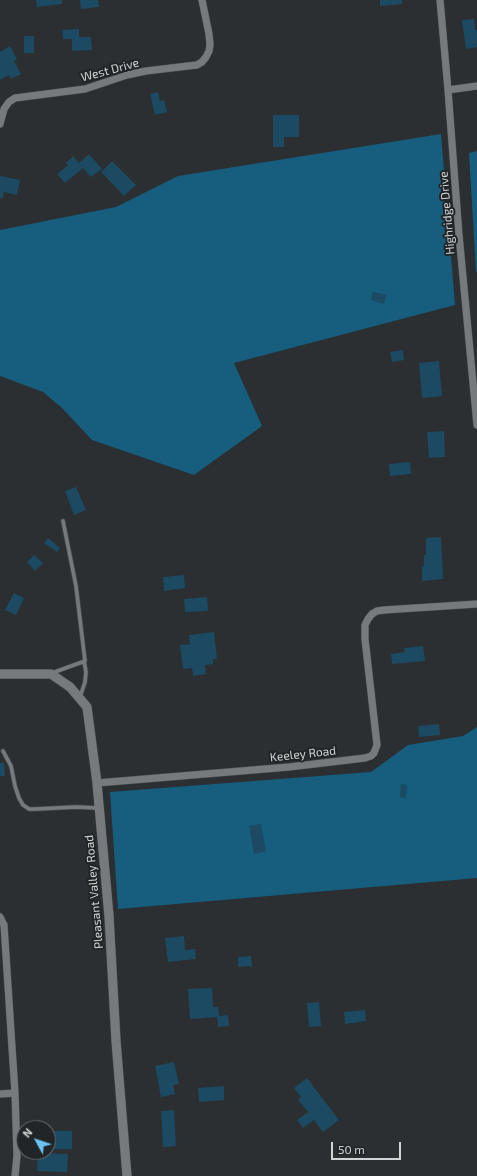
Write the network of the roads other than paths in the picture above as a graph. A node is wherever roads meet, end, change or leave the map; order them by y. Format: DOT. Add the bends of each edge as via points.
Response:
graph roads {
  1 [pos="202,0"];
  2 [pos="440,0"];
  3 [pos="477,86"];
  4 [pos="448,90"];
  5 [pos="0,124"];
  6 [pos="476,390"];
  7 [pos="477,425"];
  8 [pos="63,522"];
  9 [pos="477,604"];
  10 [pos="84,662"];
  11 [pos="0,674"];
  12 [pos="51,674"];
  13 [pos="80,699"];
  14 [pos="3,751"];
  15 [pos="97,783"];
  16 [pos="99,808"];
  17 [pos="0,917"];
  18 [pos="15,1093"];
  19 [pos="0,1094"];
  20 [pos="15,1176"];
  21 [pos="127,1176"];
  1 -- 5 [label="street, West Drive" via="210,45 202,62 197,65 127,75 85,89 15,98 4,109"];
  2 -- 4 [label="street, Highridge Drive"];
  3 -- 4 [label="street"];
  4 -- 6 [label="street, Highridge Drive" via="459,235"];
  6 -- 7 [label="street, Highridge Drive"];
  8 -- 10 [label="lane" via="76,586"];
  9 -- 15 [label="street, Keeley Road" via="384,610 377,611 368,619 365,625 365,639 377,745 371,756 289,767"];
  10 -- 12 [label="lane"];
  10 -- 13 [label="lane" via="85,682"];
  11 -- 12 [label="street"];
  12 -- 13 [label="street, Pleasant Valley Road" via="70,687"];
  13 -- 15 [label="street, Pleasant Valley Road" via="87,707"];
  14 -- 16 [label="lane" via="11,766 19,798 29,809"];
  15 -- 16 [label="street, Pleasant Valley Road"];
  16 -- 21 [label="street, Pleasant Valley Road"];
  17 -- 18 [label="street" via="4,925"];
  18 -- 19 [label="street"];
  18 -- 20 [label="street"];
}
